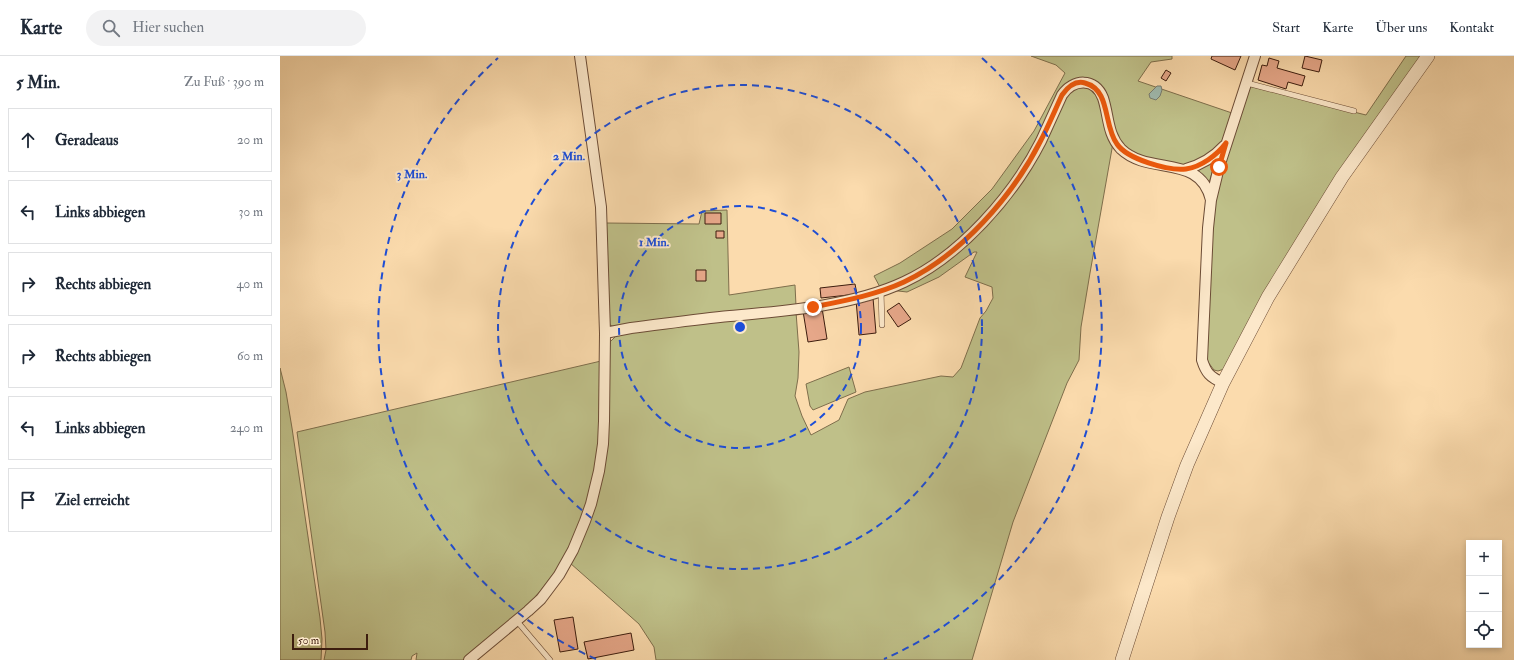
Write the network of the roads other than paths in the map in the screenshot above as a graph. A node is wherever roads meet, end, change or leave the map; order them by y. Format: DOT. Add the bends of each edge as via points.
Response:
graph roads {
  1 [pos="580,56"];
  2 [pos="1255,56"];
  3 [pos="1428,56"];
  4 [pos="1246,85"];
  5 [pos="1354,111"];
  6 [pos="1226,143"];
  7 [pos="1186,169"];
  8 [pos="1211,200"];
  9 [pos="881,291"];
  10 [pos="882,325"];
  11 [pos="606,333"];
  12 [pos="1223,383"];
  13 [pos="516,620"];
  14 [pos="469,660"];
  15 [pos="550,660"];
  16 [pos="1122,660"];
  1 -- 11 [label="street" via="601,207"];
  2 -- 4 [label="street"];
  3 -- 12 [label="street" via="1321,209 1268,297"];
  4 -- 5 [label="lane"];
  4 -- 6 [label="street"];
  6 -- 7 [label="street" via="1212,157"];
  6 -- 8 [label="street"];
  7 -- 8 [label="street" via="1201,180"];
  7 -- 9 [label="street" via="1141,160 1123,150 1116,144 1108,126 1100,93 1092,85 1077,82 1062,95 1028,163 989,215 948,255 930,268"];
  8 -- 12 [label="street" via="1202,360 1205,370"];
  9 -- 10 [label="lane"];
  9 -- 11 [label="street" via="813,307"];
  11 -- 13 [label="street" via="603,444 591,504 578,539 559,575 541,599"];
  12 -- 16 [label="street" via="1187,465 1168,517"];
  13 -- 14 [label="street"];
  13 -- 15 [label="lane"];
}
